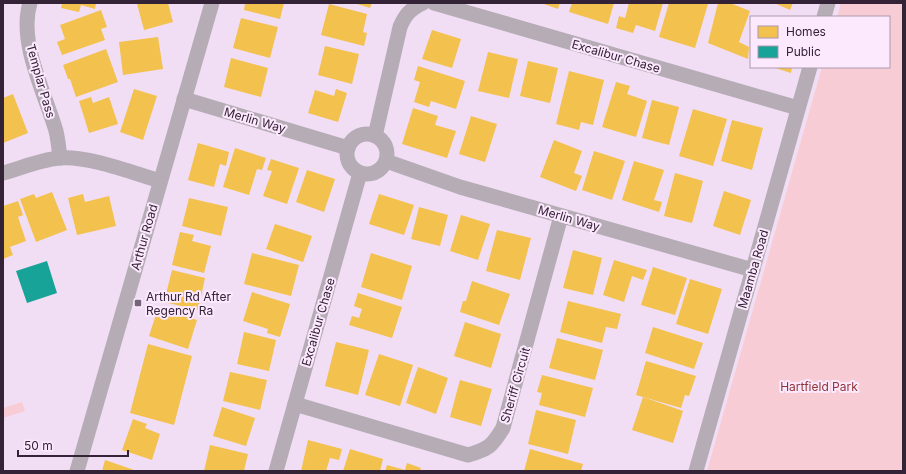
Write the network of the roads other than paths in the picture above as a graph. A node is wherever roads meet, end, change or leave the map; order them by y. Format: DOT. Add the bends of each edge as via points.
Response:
graph roads {
  1 [pos="30,3"];
  2 [pos="212,3"];
  3 [pos="423,3"];
  4 [pos="434,3"];
  5 [pos="828,3"];
  6 [pos="824,16"];
  7 [pos="810,68"];
  8 [pos="184,99"];
  9 [pos="798,108"];
  10 [pos="375,136"];
  11 [pos="348,148"];
  12 [pos="60,158"];
  13 [pos="386,161"];
  14 [pos="360,173"];
  15 [pos="3,174"];
  16 [pos="160,181"];
  17 [pos="561,216"];
  18 [pos="753,270"];
  19 [pos="295,404"];
  20 [pos="78,471"];
  21 [pos="276,471"];
  22 [pos="696,471"];
  1 -- 12 [label="street, Templar Pass" via="30,52 56,132"];
  2 -- 8 [label="street, Arthur Road"];
  3 -- 10 [label="street" via="414,7 405,16 400,27"];
  4 -- 9 [label="street, Excalibur Chase"];
  5 -- 6 [label="street"];
  7 -- 9 [label="street, Maamba Road"];
  8 -- 11 [label="street, Merlin Way"];
  8 -- 16 [label="street, Arthur Road"];
  9 -- 18 [label="street, Maamba Road"];
  10 -- 11 [label="street" via="359,136"];
  10 -- 13 [label="street" via="385,146"];
  11 -- 14 [label="street" via="349,163"];
  12 -- 15 [label="street"];
  12 -- 16 [label="street" via="90,160"];
  13 -- 14 [label="street" via="382,168 375,172"];
  13 -- 17 [label="street, Merlin Way" via="460,187"];
  14 -- 19 [label="street, Excalibur Chase"];
  16 -- 20 [label="street, Arthur Road"];
  17 -- 18 [label="street, Merlin Way"];
  17 -- 19 [label="street, Sheriff Circuit" via="503,428 491,446 468,455"];
  18 -- 22 [label="street, Maamba Road"];
  19 -- 21 [label="street, Excalibur Chase"];
}
